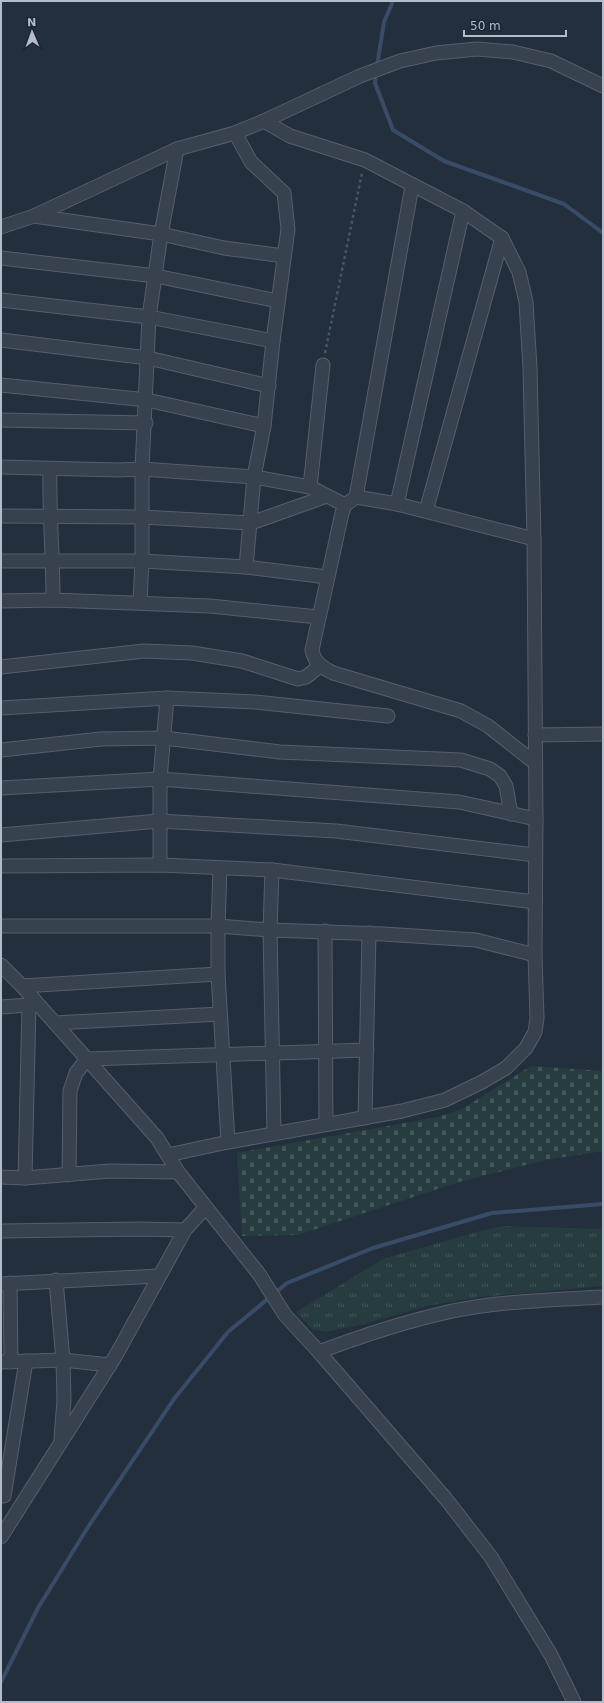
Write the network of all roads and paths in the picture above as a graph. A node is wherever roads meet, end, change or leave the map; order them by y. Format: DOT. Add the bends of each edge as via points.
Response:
graph roads {
  1 [pos="602,82"];
  2 [pos="264,121"];
  3 [pos="235,133"];
  4 [pos="177,149"];
  5 [pos="365,160"];
  6 [pos="412,186"];
  7 [pos="463,211"];
  8 [pos="34,216"];
  9 [pos="1,227"];
  10 [pos="161,234"];
  11 [pos="502,238"];
  12 [pos="284,256"];
  13 [pos="1,258"];
  14 [pos="156,276"];
  15 [pos="1,300"];
  16 [pos="278,301"];
  17 [pos="149,317"];
  18 [pos="1,340"];
  19 [pos="273,341"];
  20 [pos="148,358"];
  21 [pos="323,365"];
  22 [pos="1,385"];
  23 [pos="269,386"];
  24 [pos="146,400"];
  25 [pos="1,420"];
  26 [pos="146,423"];
  27 [pos="264,426"];
  28 [pos="1,467"];
  29 [pos="50,468"];
  30 [pos="142,469"];
  31 [pos="254,477"];
  32 [pos="310,487"];
  33 [pos="328,496"];
  34 [pos="356,497"];
  35 [pos="397,504"];
  36 [pos="345,505"];
  37 [pos="426,511"];
  38 [pos="1,516"];
  39 [pos="49,517"];
  40 [pos="142,517"];
  41 [pos="251,523"];
  42 [pos="534,539"];
  43 [pos="1,561"];
  44 [pos="53,561"];
  45 [pos="142,561"];
  46 [pos="246,567"];
  47 [pos="327,577"];
  48 [pos="1,600"];
  49 [pos="53,600"];
  50 [pos="140,602"];
  51 [pos="318,617"];
  52 [pos="320,666"];
  53 [pos="1,667"];
  54 [pos="167,698"];
  55 [pos="1,708"];
  56 [pos="388,716"];
  57 [pos="603,734"];
  58 [pos="535,735"];
  59 [pos="164,738"];
  60 [pos="1,750"];
  61 [pos="535,763"];
  62 [pos="160,779"];
  63 [pos="1,788"];
  64 [pos="511,814"];
  65 [pos="536,819"];
  66 [pos="159,821"];
  67 [pos="1,835"];
  68 [pos="535,855"];
  69 [pos="160,865"];
  70 [pos="1,866"];
  71 [pos="220,868"];
  72 [pos="272,870"];
  73 [pos="535,902"];
  74 [pos="1,926"];
  75 [pos="218,926"];
  76 [pos="270,930"];
  77 [pos="325,931"];
  78 [pos="369,933"];
  79 [pos="535,955"];
  80 [pos="1,965"];
  81 [pos="218,974"];
  82 [pos="22,986"];
  83 [pos="31,1001"];
  84 [pos="1,1007"];
  85 [pos="220,1014"];
  86 [pos="55,1022"];
  87 [pos="367,1050"];
  88 [pos="325,1052"];
  89 [pos="273,1053"];
  90 [pos="223,1055"];
  91 [pos="87,1059"];
  92 [pos="365,1118"];
  93 [pos="326,1124"];
  94 [pos="274,1133"];
  95 [pos="228,1142"];
  96 [pos="168,1155"];
  97 [pos="178,1172"];
  98 [pos="69,1175"];
  99 [pos="1,1177"];
  100 [pos="25,1178"];
  101 [pos="205,1208"];
  102 [pos="184,1230"];
  103 [pos="1,1231"];
  104 [pos="158,1276"];
  105 [pos="56,1280"];
  106 [pos="5,1284"];
  107 [pos="603,1296"];
  108 [pos="319,1352"];
  109 [pos="63,1360"];
  110 [pos="6,1362"];
  111 [pos="26,1362"];
  112 [pos="110,1365"];
  113 [pos="61,1440"];
  114 [pos="2,1496"];
  115 [pos="24,1501"];
  116 [pos="1,1537"];
  117 [pos="574,1702"];
  1 -- 2 [label="street" via="551,62 514,52 477,49 436,53 400,61 360,76"];
  2 -- 3 [label="street"];
  2 -- 5 [label="street" via="290,136"];
  3 -- 4 [label="street"];
  3 -- 12 [label="street" via="251,162 284,193 288,229"];
  4 -- 8 [label="street"];
  4 -- 10 [label="street"];
  5 -- 6 [label="street"];
  5 -- 21 [label="path"];
  6 -- 7 [label="street"];
  6 -- 34 [label="street"];
  7 -- 11 [label="street"];
  7 -- 35 [label="street"];
  8 -- 9 [label="street"];
  8 -- 10 [label="street"];
  10 -- 12 [label="street" via="224,248"];
  10 -- 14 [label="street"];
  11 -- 37 [label="street"];
  11 -- 42 [label="street" via="520,272 526,302"];
  12 -- 16 [label="street"];
  13 -- 14 [label="street"];
  14 -- 16 [label="street"];
  14 -- 17 [label="street"];
  15 -- 17 [label="street"];
  16 -- 19 [label="street"];
  17 -- 19 [label="street"];
  17 -- 20 [label="street"];
  18 -- 20 [label="street"];
  19 -- 23 [label="street"];
  20 -- 23 [label="street"];
  20 -- 24 [label="street"];
  21 -- 32 [label="street"];
  22 -- 24 [label="street"];
  23 -- 27 [label="street"];
  24 -- 26 [label="street"];
  24 -- 27 [label="street"];
  25 -- 26 [label="street"];
  26 -- 30 [label="street"];
  27 -- 31 [label="street"];
  28 -- 29 [label="street"];
  29 -- 30 [label="street"];
  29 -- 39 [label="street"];
  30 -- 31 [label="street"];
  30 -- 40 [label="street"];
  31 -- 32 [label="street"];
  31 -- 41 [label="street"];
  32 -- 33 [label="street"];
  33 -- 36 [label="street"];
  33 -- 41 [label="street"];
  34 -- 35 [label="street"];
  34 -- 36 [label="street"];
  35 -- 37 [label="street"];
  36 -- 47 [label="street"];
  37 -- 42 [label="street"];
  38 -- 39 [label="street"];
  39 -- 40 [label="street"];
  39 -- 44 [label="street"];
  40 -- 41 [label="street"];
  40 -- 45 [label="street"];
  41 -- 46 [label="street"];
  42 -- 58 [label="street"];
  43 -- 44 [label="street"];
  44 -- 45 [label="street"];
  44 -- 49 [label="street"];
  45 -- 46 [label="street"];
  45 -- 50 [label="street"];
  46 -- 47 [label="street"];
  47 -- 51 [label="street"];
  48 -- 49 [label="street"];
  49 -- 50 [label="street"];
  50 -- 51 [label="street"];
  51 -- 52 [label="street" via="312,650 314,659"];
  52 -- 53 [label="street" via="306,677 298,679 242,661 192,652 144,652"];
  52 -- 61 [label="street" via="334,673 461,711 488,726"];
  54 -- 55 [label="street"];
  54 -- 56 [label="street" via="255,702"];
  54 -- 59 [label="street"];
  57 -- 58 [label="street"];
  58 -- 61 [label="street"];
  59 -- 60 [label="street" via="101,739"];
  59 -- 62 [label="street"];
  59 -- 64 [label="street" via="280,752 461,760 490,769 500,776 506,786"];
  61 -- 65 [label="street"];
  62 -- 63 [label="street"];
  62 -- 64 [label="street" via="459,802"];
  62 -- 66 [label="street"];
  64 -- 65 [label="street"];
  65 -- 68 [label="street"];
  66 -- 67 [label="street"];
  66 -- 68 [label="street" via="336,830"];
  66 -- 69 [label="street"];
  68 -- 73 [label="street"];
  69 -- 70 [label="street"];
  69 -- 71 [label="street"];
  71 -- 72 [label="street"];
  71 -- 75 [label="street"];
  72 -- 73 [label="street"];
  72 -- 76 [label="street"];
  73 -- 79 [label="street"];
  74 -- 75 [label="street"];
  75 -- 76 [label="street"];
  75 -- 81 [label="street"];
  76 -- 77 [label="street"];
  76 -- 89 [label="street"];
  77 -- 78 [label="street"];
  77 -- 88 [label="street"];
  78 -- 79 [label="street" via="476,940"];
  78 -- 87 [label="street"];
  79 -- 92 [label="street" via="535,1032 526,1048 506,1068 446,1100"];
  80 -- 82 [label="street"];
  81 -- 82 [label="street"];
  81 -- 85 [label="street"];
  82 -- 83 [label="street"];
  83 -- 84 [label="street"];
  83 -- 86 [label="street"];
  83 -- 100 [label="street"];
  85 -- 86 [label="street"];
  85 -- 90 [label="street"];
  86 -- 91 [label="street"];
  87 -- 88 [label="street"];
  87 -- 92 [label="street"];
  88 -- 89 [label="street"];
  88 -- 93 [label="street"];
  89 -- 90 [label="street"];
  89 -- 94 [label="street"];
  90 -- 91 [label="street"];
  90 -- 95 [label="street"];
  91 -- 96 [label="street" via="157,1138"];
  91 -- 98 [label="street" via="76,1072 70,1091"];
  92 -- 93 [label="street"];
  93 -- 94 [label="street"];
  94 -- 95 [label="street"];
  95 -- 96 [label="street"];
  96 -- 97 [label="street"];
  97 -- 98 [label="street" via="110,1171"];
  97 -- 101 [label="street"];
  98 -- 100 [label="street"];
  99 -- 100 [label="street"];
  101 -- 102 [label="street"];
  101 -- 108 [label="street" via="259,1274 285,1316"];
  102 -- 103 [label="street"];
  102 -- 104 [label="street"];
  104 -- 105 [label="street"];
  104 -- 112 [label="street"];
  105 -- 106 [label="street"];
  105 -- 109 [label="street"];
  106 -- 110 [label="street"];
  107 -- 108 [label="street" via="514,1303 448,1312 372,1332"];
  108 -- 117 [label="street" via="446,1499 491,1557 551,1655"];
  109 -- 111 [label="street"];
  109 -- 112 [label="street"];
  109 -- 113 [label="street"];
  110 -- 111 [label="street"];
  111 -- 114 [label="street"];
  112 -- 113 [label="street"];
  113 -- 115 [label="street"];
  114 -- 115 [label="street"];
  115 -- 116 [label="street"];
}
